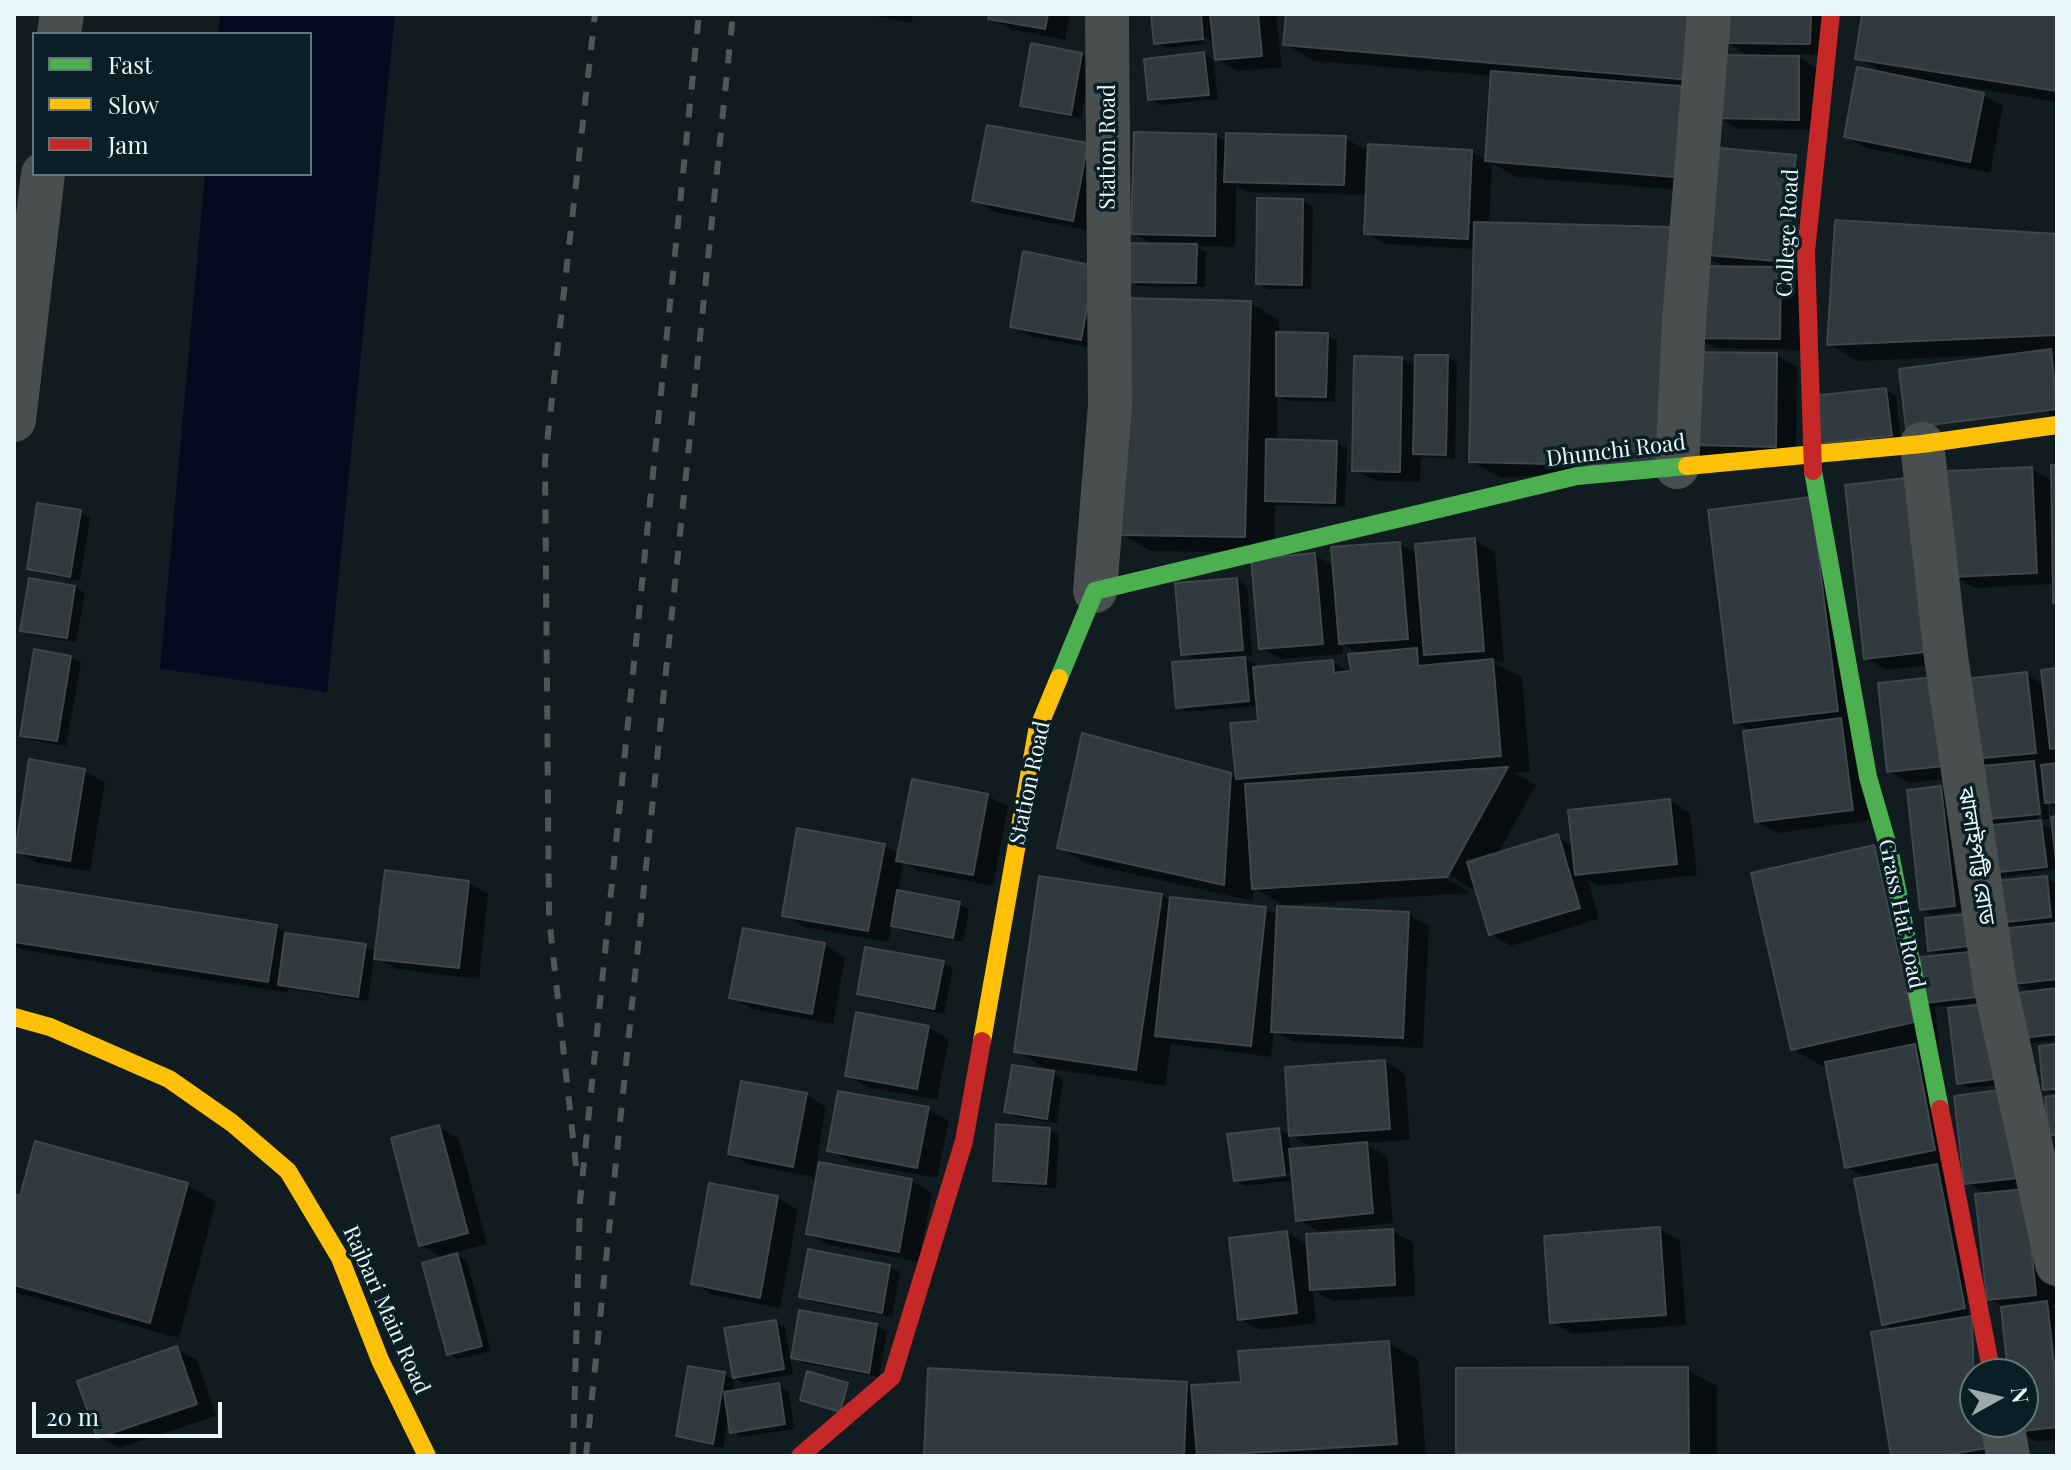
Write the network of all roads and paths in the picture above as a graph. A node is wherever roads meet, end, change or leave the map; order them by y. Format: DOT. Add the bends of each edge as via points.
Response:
graph roads {
  1 [pos="1107,14"];
  2 [pos="1709,14"];
  3 [pos="1831,14"];
  4 [pos="43,176"];
  5 [pos="14,420"];
  6 [pos="2057,425"];
  7 [pos="1922,444"];
  8 [pos="1810,455"];
  9 [pos="1677,467"];
  10 [pos="1095,591"];
  11 [pos="14,1017"];
  12 [pos="2057,1264"];
  13 [pos="1989,1358"];
  14 [pos="427,1456"];
  15 [pos="800,1456"];
  1 -- 10 [label="street, Station Road" via="1110,405"];
  2 -- 9 [label="street"];
  3 -- 8 [label="street, College Road" via="1806,251"];
  4 -- 5 [label="street"];
  6 -- 7 [label="street, Dhunchi Road"];
  7 -- 8 [label="street, Dhunchi Road"];
  7 -- 12 [label="street, ঝালাইপট্টি রোড" via="1946,657 1995,985"];
  8 -- 9 [label="street, Dhunchi Road"];
  8 -- 13 [label="street, Grass Hat Road" via="1868,777 1893,866"];
  9 -- 10 [label="street, Dhunchi Road" via="1577,476"];
  10 -- 15 [label="street, Station Road" via="1037,731 964,1141 892,1377"];
  11 -- 14 [label="street, Rajbari Main Road" via="50,1027 169,1079 288,1171 340,1258 380,1360"];
}
